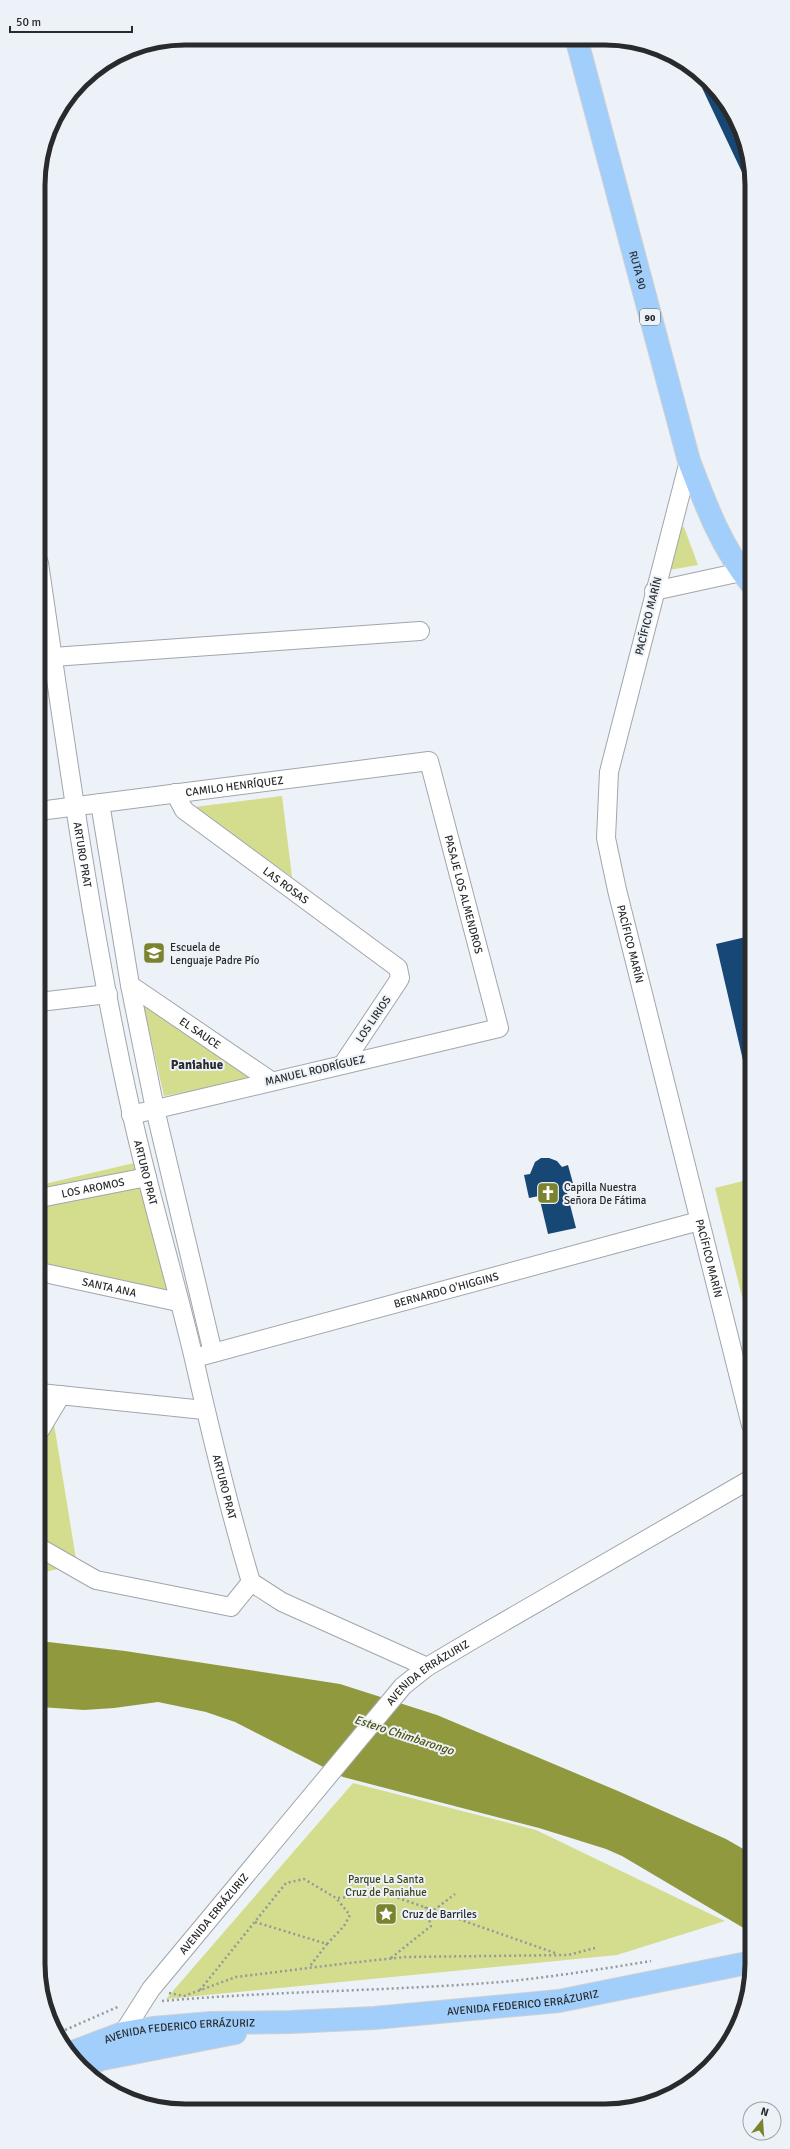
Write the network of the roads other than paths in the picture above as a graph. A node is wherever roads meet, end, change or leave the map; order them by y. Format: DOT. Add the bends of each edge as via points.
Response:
graph roads {
  1 [pos="578,45"];
  2 [pos="689,462"];
  3 [pos="745,577"];
  4 [pos="654,591"];
  5 [pos="45,616"];
  6 [pos="420,631"];
  7 [pos="53,656"];
  8 [pos="429,761"];
  9 [pos="175,793"];
  10 [pos="100,803"];
  11 [pos="75,806"];
  12 [pos="45,810"];
  13 [pos="400,973"];
  14 [pos="130,985"];
  15 [pos="108,994"];
  16 [pos="45,1001"];
  17 [pos="499,1028"];
  18 [pos="343,1064"];
  19 [pos="271,1081"];
  20 [pos="155,1109"];
  21 [pos="131,1115"];
  22 [pos="147,1177"];
  23 [pos="45,1197"];
  24 [pos="699,1221"];
  25 [pos="45,1273"];
  26 [pos="178,1302"];
  27 [pos="213,1353"];
  28 [pos="194,1358"];
  29 [pos="45,1393"];
  30 [pos="61,1395"];
  31 [pos="745,1401"];
  32 [pos="204,1410"];
  33 [pos="45,1422"];
  34 [pos="745,1482"];
  35 [pos="45,1551"];
  36 [pos="251,1582"];
  37 [pos="427,1667"];
  38 [pos="745,1964"];
  39 [pos="291,2022"];
  40 [pos="123,2033"];
  41 [pos="76,2051"];
  42 [pos="102,2059"];
  43 [pos="87,2064"];
  1 -- 2 [label="main road, RUTA 90 / 90"];
  2 -- 3 [label="main road, RUTA 90 / 90" via="711,519"];
  2 -- 4 [label="street, PACÍFICO MARÍN"];
  3 -- 4 [label="street"];
  4 -- 24 [label="street, PACÍFICO MARÍN" via="610,772 606,838"];
  5 -- 7 [label="street, ARTURO PRAT"];
  6 -- 7 [label="street"];
  7 -- 11 [label="street, ARTURO PRAT"];
  8 -- 9 [label="street, CAMILO HENRÍQUEZ"];
  8 -- 17 [label="street, PASAJE LOS ALMENDROS"];
  9 -- 10 [label="street, CAMILO HENRÍQUEZ"];
  9 -- 13 [label="street, LAS ROSAS" via="184,810 395,964"];
  10 -- 11 [label="street, CAMILO HENRÍQUEZ"];
  10 -- 14 [label="street"];
  11 -- 12 [label="street, CAMILO HENRÍQUEZ"];
  11 -- 15 [label="street, ARTURO PRAT"];
  13 -- 18 [label="street, LOS LIRIOS" via="397,983"];
  14 -- 19 [label="street, EL SAUCE"];
  14 -- 20 [label="street"];
  15 -- 16 [label="street"];
  15 -- 21 [label="street, ARTURO PRAT"];
  17 -- 18 [label="street, MANUEL RODRÍGUEZ"];
  18 -- 19 [label="street, MANUEL RODRÍGUEZ"];
  19 -- 20 [label="street, MANUEL RODRÍGUEZ"];
  20 -- 21 [label="street, MANUEL RODRÍGUEZ"];
  20 -- 27 [label="street"];
  21 -- 22 [label="street, ARTURO PRAT"];
  22 -- 23 [label="street, LOS AROMOS"];
  22 -- 26 [label="street, ARTURO PRAT"];
  24 -- 27 [label="street, BERNARDO O'HIGGINS"];
  24 -- 31 [label="street, PACÍFICO MARÍN"];
  25 -- 26 [label="street, SANTA ANA"];
  26 -- 28 [label="street, ARTURO PRAT"];
  27 -- 28 [label="street, BERNARDO O'HIGGINS"];
  28 -- 32 [label="street, ARTURO PRAT"];
  29 -- 30 [label="street"];
  30 -- 32 [label="street"];
  30 -- 33 [label="street"];
  32 -- 36 [label="street, ARTURO PRAT"];
  34 -- 37 [label="street, AVENIDA ERRÁZURIZ"];
  35 -- 36 [label="street" via="96,1580 231,1607"];
  36 -- 37 [label="street" via="282,1602"];
  37 -- 40 [label="street, AVENIDA ERRÁZURIZ" via="403,1686 146,1996"];
  38 -- 39 [label="main road, AVENIDA FEDERICO ERRÁZURIZ" via="558,2001 374,2018"];
  39 -- 40 [label="main road, AVENIDA FEDERICO ERRÁZURIZ" via="211,2023"];
  39 -- 42 [label="main road, AVENIDA FEDERICO ERRÁZURIZ"];
  40 -- 41 [label="main road, AVENIDA FEDERICO ERRÁZURIZ"];
  40 -- 42 [label="main road"];
  42 -- 43 [label="main road, AVENIDA FEDERICO ERRÁZURIZ"];
}
